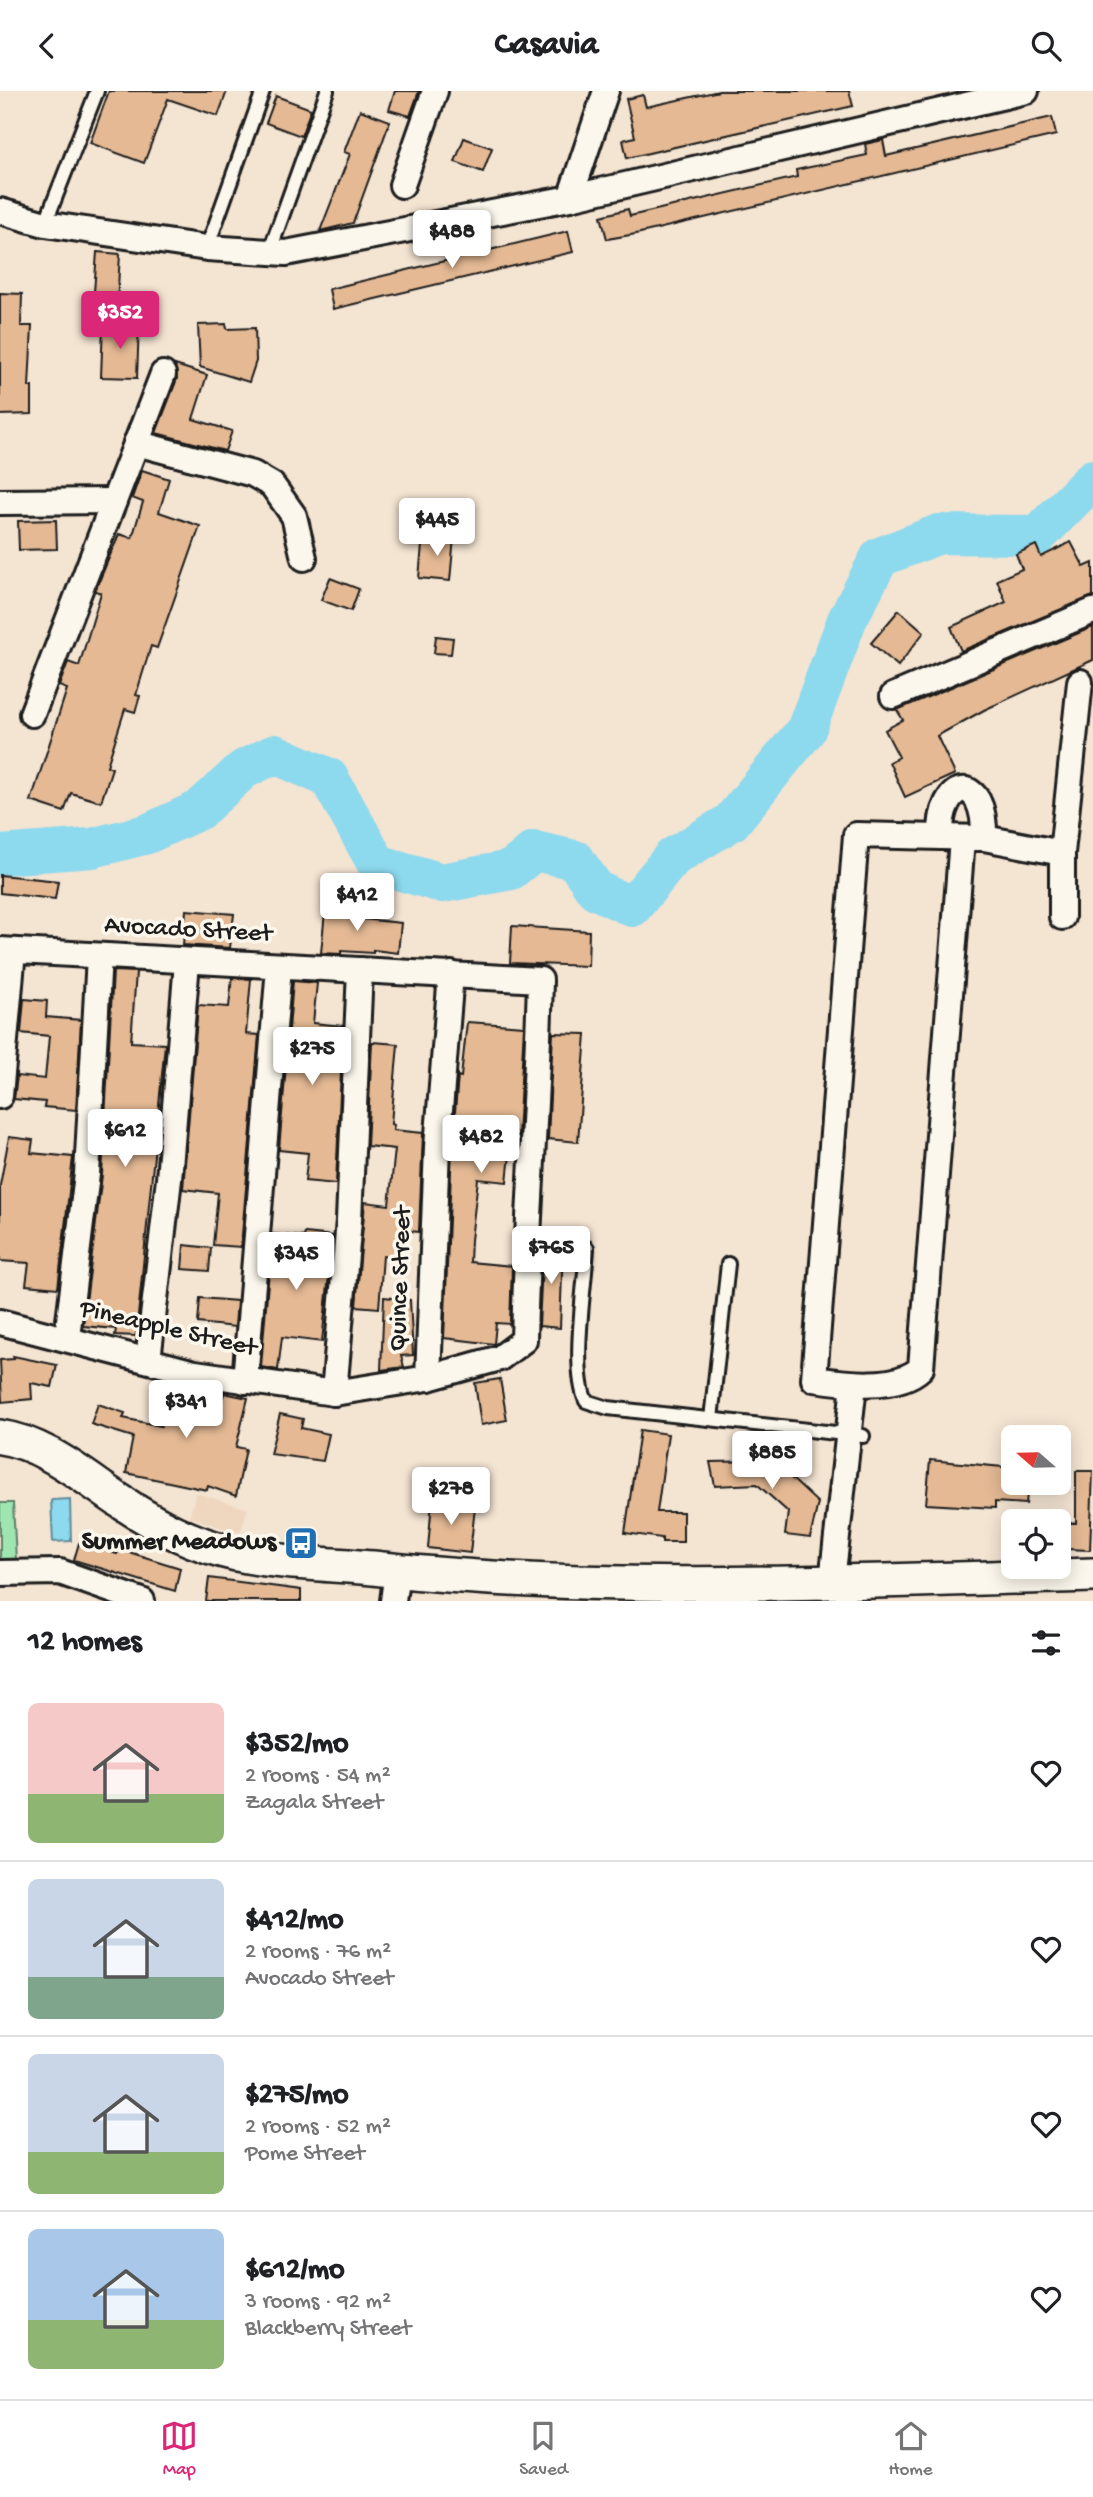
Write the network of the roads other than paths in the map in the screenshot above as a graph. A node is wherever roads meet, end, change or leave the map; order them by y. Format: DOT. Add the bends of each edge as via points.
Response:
graph roads {
  1 [pos="97,91"];
  2 [pos="263,91"];
  3 [pos="327,91"];
  4 [pos="435,91"];
  5 [pos="606,91"];
  6 [pos="1026,91"];
  7 [pos="402,185"];
  8 [pos="570,198"];
  9 [pos="0,211"];
  10 [pos="45,224"];
  11 [pos="206,248"];
  12 [pos="269,253"];
  13 [pos="163,374"];
  14 [pos="136,443"];
  15 [pos="0,502"];
  16 [pos="114,502"];
  17 [pos="304,558"];
  18 [pos="1093,611"];
  19 [pos="1080,682"];
  20 [pos="893,696"];
  21 [pos="32,714"];
  22 [pos="963,838"];
  23 [pos="1062,853"];
  24 [pos="1062,917"];
  25 [pos="6,951"];
  26 [pos="99,955"];
  27 [pos="187,962"];
  28 [pos="279,967"];
  29 [pos="360,970"];
  30 [pos="450,974"];
  31 [pos="0,1096"];
  32 [pos="587,1248"];
  33 [pos="728,1264"];
  34 [pos="0,1322"];
  35 [pos="67,1337"];
  36 [pos="524,1341"];
  37 [pos="148,1360"];
  38 [pos="428,1378"];
  39 [pos="245,1381"];
  40 [pos="861,1385"];
  41 [pos="334,1393"];
  42 [pos="711,1419"];
  43 [pos="855,1435"];
  44 [pos="0,1437"];
  45 [pos="0,1573"];
  46 [pos="1093,1575"];
  47 [pos="839,1581"];
  48 [pos="395,1586"];
  49 [pos="131,1600"];
  1 -- 10 [label="lane"];
  2 -- 11 [label="lane"];
  3 -- 12 [label="lane"];
  4 -- 7 [label="street"];
  5 -- 8 [label="street"];
  6 -- 8 [label="street"];
  8 -- 12 [label="street" via="385,236"];
  9 -- 10 [label="street"];
  10 -- 11 [label="street"];
  11 -- 12 [label="street"];
  13 -- 14 [label="street"];
  14 -- 16 [label="street"];
  14 -- 17 [label="street" via="253,474 272,485 294,516"];
  15 -- 16 [label="street"];
  16 -- 21 [label="street"];
  18 -- 20 [label="street"];
  19 -- 23 [label="street"];
  22 -- 23 [label="street"];
  22 -- 40 [label="street" via="920,1368 909,1375"];
  22 -- 40 [label="street" via="856,835 814,1379"];
  23 -- 24 [label="street"];
  25 -- 26 [label="street, Avocado Street"];
  25 -- 31 [label="street"];
  26 -- 27 [label="street, Avocado Street"];
  26 -- 35 [label="street" via="87,1174"];
  27 -- 28 [label="street, Avocado Street"];
  27 -- 37 [label="street"];
  28 -- 29 [label="street, Avocado Street"];
  28 -- 39 [label="street"];
  29 -- 30 [label="street, Avocado Street"];
  29 -- 41 [label="street" via="349,1220"];
  30 -- 36 [label="street, Avocado Street" via="540,979"];
  30 -- 38 [label="street, Quince Street" via="437,1147"];
  32 -- 42 [label="lane" via="579,1363 580,1388 586,1401 608,1408"];
  33 -- 42 [label="lane"];
  34 -- 35 [label="street, Pineapple Street"];
  35 -- 37 [label="street, Pineapple Street"];
  36 -- 38 [label="street, Pineapple Street" via="500,1358"];
  37 -- 39 [label="street, Pineapple Street"];
  38 -- 41 [label="street, Pineapple Street"];
  39 -- 41 [label="street, Pineapple Street"];
  40 -- 43 [label="street"];
  42 -- 43 [label="lane"];
  43 -- 47 [label="street"];
  44 -- 48 [label="main road" via="40,1451 152,1521 208,1545"];
  45 -- 49 [label="street" via="60,1572"];
  46 -- 47 [label="main road"];
  47 -- 48 [label="main road"];
}
